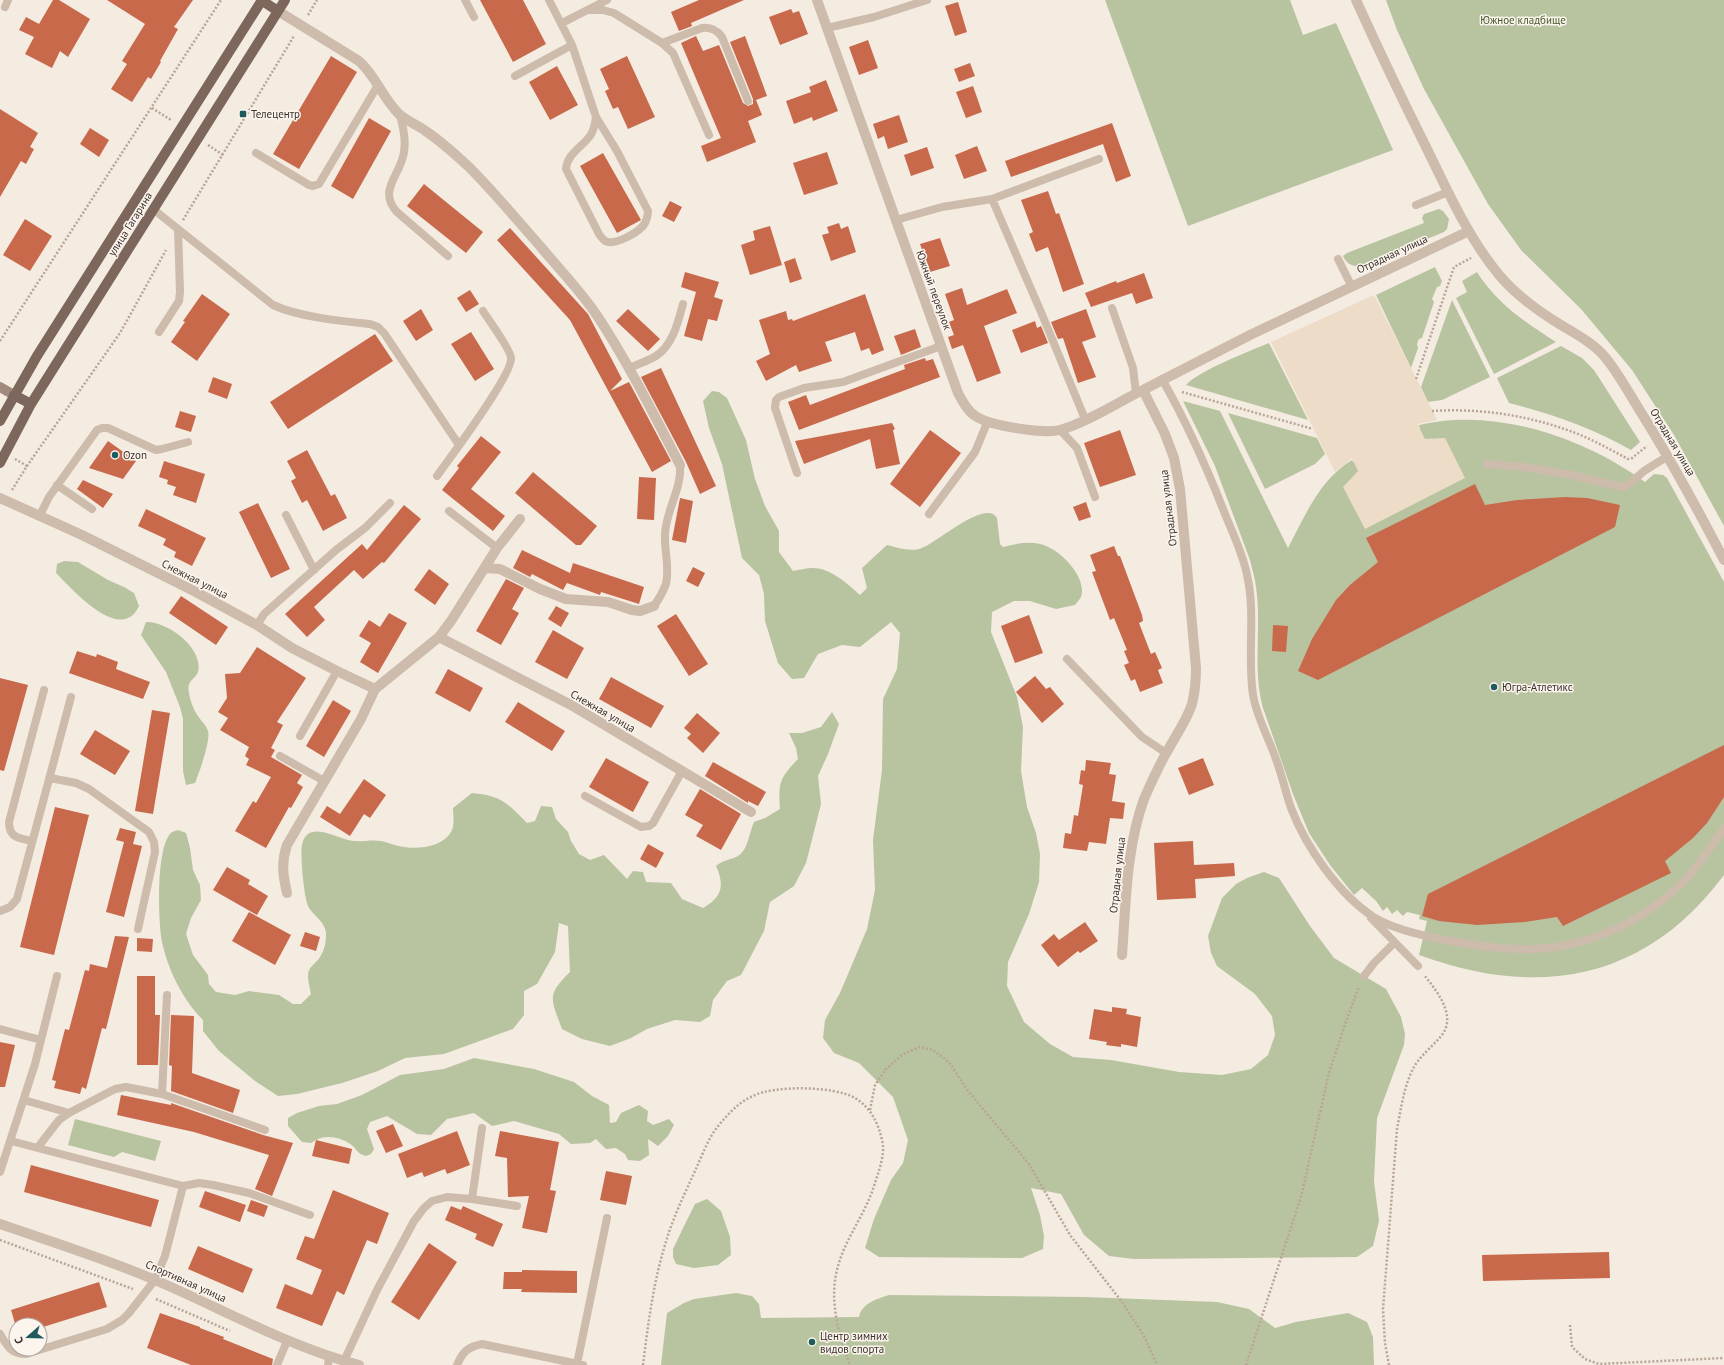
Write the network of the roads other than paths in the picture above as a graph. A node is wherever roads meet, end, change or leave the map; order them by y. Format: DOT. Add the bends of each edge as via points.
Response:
graph roads {
  1 [pos="262,0"];
  2 [pos="285,0"];
  3 [pos="465,0"];
  4 [pos="549,0"];
  5 [pos="607,0"];
  6 [pos="817,0"];
  7 [pos="927,0"];
  8 [pos="1356,0"];
  9 [pos="589,10"];
  10 [pos="278,11"];
  11 [pos="474,17"];
  12 [pos="562,23"];
  13 [pos="827,28"];
  14 [pos="662,43"];
  15 [pos="572,45"];
  16 [pos="515,76"];
  17 [pos="378,85"];
  18 [pos="748,101"];
  19 [pos="400,115"];
  20 [pos="596,118"];
  21 [pos="709,135"];
  22 [pos="256,153"];
  23 [pos="1099,159"];
  24 [pos="1448,192"];
  25 [pos="992,199"];
  26 [pos="1416,205"];
  27 [pos="153,209"];
  28 [pos="896,220"];
  29 [pos="178,229"];
  30 [pos="1469,231"];
  31 [pos="448,256"];
  32 [pos="1338,259"];
  33 [pos="1352,287"];
  34 [pos="683,304"];
  35 [pos="1112,308"];
  36 [pos="483,311"];
  37 [pos="159,332"];
  38 [pos="941,346"];
  39 [pos="629,368"];
  40 [pos="1162,379"];
  41 [pos="0,388"];
  42 [pos="1139,391"];
  43 [pos="14,395"];
  44 [pos="31,404"];
  45 [pos="1085,419"];
  46 [pos="0,421"];
  47 [pos="987,422"];
  48 [pos="1060,430"];
  49 [pos="188,442"];
  50 [pos="459,445"];
  51 [pos="1668,456"];
  52 [pos="0,463"];
  53 [pos="1487,464"];
  54 [pos="680,465"];
  55 [pos="797,473"];
  56 [pos="437,476"];
  57 [pos="57,485"];
  58 [pos="1094,497"];
  59 [pos="0,498"];
  60 [pos="390,503"];
  61 [pos="92,509"];
  62 [pos="449,511"];
  63 [pos="929,514"];
  64 [pos="40,515"];
  65 [pos="286,515"];
  66 [pos="520,519"];
  67 [pos="497,548"];
  68 [pos="1724,560"];
  69 [pos="485,568"];
  70 [pos="314,570"];
  71 [pos="654,606"];
  72 [pos="257,625"];
  73 [pos="439,637"];
  74 [pos="1067,659"];
  75 [pos="337,671"];
  76 [pos="375,689"];
  77 [pos="44,690"];
  78 [pos="71,697"];
  79 [pos="300,736"];
  80 [pos="1166,753"];
  81 [pos="280,756"];
  82 [pos="682,771"];
  83 [pos="50,778"];
  84 [pos="324,781"];
  85 [pos="585,796"];
  86 [pos="751,812"];
  87 [pos="1724,828"];
  88 [pos="32,841"];
  89 [pos="287,893"];
  90 [pos="1364,910"];
  91 [pos="0,911"];
  92 [pos="138,929"];
  93 [pos="1394,943"];
  94 [pos="1122,955"];
  95 [pos="1418,966"];
  96 [pos="57,976"];
  97 [pos="1364,976"];
  98 [pos="166,995"];
  99 [pos="0,1030"];
  100 [pos="40,1040"];
  101 [pos="162,1094"];
  102 [pos="24,1100"];
  103 [pos="69,1113"];
  104 [pos="482,1128"];
  105 [pos="265,1130"];
  106 [pos="11,1141"];
  107 [pos="38,1147"];
  108 [pos="0,1172"];
  109 [pos="183,1186"];
  110 [pos="472,1199"];
  111 [pos="517,1206"];
  112 [pos="310,1215"];
  113 [pos="607,1218"];
  114 [pos="0,1224"];
  115 [pos="155,1280"];
  116 [pos="0,1334"];
  117 [pos="287,1341"];
  118 [pos="328,1361"];
  119 [pos="344,1361"];
  120 [pos="580,1364"];
  121 [pos="277,1365"];
  122 [pos="359,1365"];
  123 [pos="457,1365"];
  1 -- 10 [label="main road"];
  1 -- 43 [label="main road, улица Гагарина"];
  2 -- 10 [label="main road, улица Гагарина"];
  3 -- 11 [label="lane"];
  4 -- 12 [label="lane"];
  5 -- 9 [label="lane"];
  6 -- 13 [label="street, Южный переулок"];
  7 -- 13 [label="lane" via="874,17"];
  8 -- 24 [label="street, Отрадная улица"];
  9 -- 12 [label="lane"];
  9 -- 14 [label="lane" via="603,10 614,14"];
  10 -- 17 [label="street" via="359,61"];
  10 -- 27 [label="main road, улица Гагарина"];
  12 -- 15 [label="lane"];
  13 -- 28 [label="street, Южный переулок"];
  14 -- 18 [label="lane" via="702,28 718,31"];
  14 -- 21 [label="lane" via="673,53 680,66"];
  15 -- 16 [label="lane"];
  15 -- 20 [label="lane"];
  17 -- 19 [label="street"];
  17 -- 22 [label="lane" via="319,184 309,185"];
  19 -- 31 [label="lane" via="405,135 404,152 400,168 388,190 388,197 396,212"];
  19 -- 39 [label="street" via="447,147 470,169 587,301"];
  20 -- 20 [label="lane" via="591,135 570,157 566,169 599,234 612,242 645,224 648,211 617,151"];
  23 -- 25 [label="lane"];
  24 -- 26 [label="lane"];
  24 -- 30 [label="street, Отрадная улица"];
  25 -- 28 [label="lane" via="942,207"];
  25 -- 45 [label="lane"];
  27 -- 29 [label="lane"];
  27 -- 44 [label="main road, улица Гагарина"];
  28 -- 38 [label="street, Южный переулок"];
  29 -- 37 [label="lane" via="179,301"];
  29 -- 50 [label="lane" via="273,305 301,314 378,327"];
  30 -- 33 [label="street, Отрадная улица"];
  30 -- 51 [label="street, Отрадная улица" via="1499,276 1516,294 1538,311 1592,344 1604,356 1618,374"];
  32 -- 33 [label="lane"];
  33 -- 40 [label="street, Отрадная улица"];
  34 -- 39 [label="lane" via="675,331 666,347 656,356"];
  35 -- 42 [label="lane"];
  36 -- 50 [label="lane" via="512,357 510,366 494,395"];
  38 -- 47 [label="street, Южный переулок" via="965,405 975,416"];
  38 -- 55 [label="lane" via="843,382 804,388 779,397 775,408"];
  39 -- 54 [label="street"];
  40 -- 42 [label="street, Отрадная улица"];
  40 -- 90 [label="lane" via="1198,448 1247,572 1251,596 1254,696 1291,808 1299,827 1323,865"];
  41 -- 43 [label="street"];
  42 -- 45 [label="street, Южный переулок"];
  42 -- 80 [label="street, Отрадная улица" via="1165,434 1174,458 1180,489 1196,668 1192,704"];
  43 -- 44 [label="main road"];
  43 -- 46 [label="main road, улица Гагарина"];
  44 -- 52 [label="main road, улица Гагарина"];
  45 -- 48 [label="street, Южный переулок"];
  47 -- 48 [label="street, Южный переулок" via="1037,430"];
  47 -- 63 [label="lane" via="975,452"];
  48 -- 58 [label="lane" via="1077,448"];
  49 -- 57 [label="lane" via="156,450 108,428 102,428 94,433"];
  50 -- 56 [label="lane"];
  51 -- 53 [label="lane" via="1622,487 1565,474"];
  51 -- 68 [label="street, Отрадная улица"];
  54 -- 71 [label="lane" via="681,475 666,528 666,583"];
  57 -- 61 [label="lane"];
  57 -- 64 [label="lane"];
  59 -- 64 [label="street, Снежная улица"];
  60 -- 70 [label="lane" via="365,528"];
  62 -- 67 [label="lane"];
  64 -- 72 [label="street, Снежная улица"];
  65 -- 70 [label="lane"];
  66 -- 67 [label="street"];
  67 -- 69 [label="street"];
  69 -- 71 [label="street" via="500,569 566,599 608,602 636,610"];
  69 -- 73 [label="street"];
  70 -- 72 [label="lane" via="264,614"];
  72 -- 75 [label="street, Снежная улица" via="292,648"];
  73 -- 76 [label="street"];
  73 -- 82 [label="street, Снежная улица" via="571,705"];
  74 -- 80 [label="lane" via="1142,737"];
  75 -- 76 [label="street, Снежная улица"];
  75 -- 79 [label="lane"];
  76 -- 84 [label="street" via="361,719"];
  77 -- 88 [label="lane" via="9,822 9,828 15,836"];
  78 -- 83 [label="lane"];
  80 -- 94 [label="street, Отрадная улица" via="1145,798 1130,848"];
  81 -- 84 [label="lane"];
  82 -- 85 [label="lane" via="654,823 644,828"];
  82 -- 86 [label="street, Снежная улица"];
  83 -- 88 [label="lane"];
  83 -- 92 [label="lane" via="76,783 88,789 149,832 155,852"];
  84 -- 89 [label="street" via="283,857"];
  87 -- 90 [label="lane" via="1703,858 1666,897 1642,914 1599,937 1575,944 1530,949 1467,943 1407,930 1376,918"];
  88 -- 91 [label="lane" via="17,899 10,907"];
  90 -- 93 [label="lane"];
  93 -- 95 [label="lane"];
  93 -- 97 [label="lane"];
  96 -- 100 [label="lane"];
  98 -- 101 [label="lane"];
  99 -- 100 [label="lane"];
  100 -- 102 [label="lane"];
  101 -- 103 [label="lane" via="126,1087 115,1089"];
  101 -- 105 [label="lane"];
  102 -- 103 [label="lane"];
  102 -- 106 [label="lane"];
  103 -- 107 [label="lane" via="59,1120"];
  104 -- 110 [label="lane"];
  106 -- 107 [label="lane"];
  106 -- 108 [label="lane"];
  107 -- 109 [label="lane"];
  109 -- 112 [label="lane" via="199,1183 221,1186 249,1193"];
  109 -- 115 [label="lane" via="165,1256"];
  110 -- 111 [label="lane"];
  110 -- 119 [label="lane" via="439,1198 424,1208 414,1221 377,1290"];
  113 -- 120 [label="lane"];
  114 -- 115 [label="street, Спортивная улица"];
  115 -- 116 [label="lane" via="129,1313 107,1329 26,1354 12,1352"];
  115 -- 117 [label="street, Спортивная улица"];
  117 -- 118 [label="street, Спортивная улица"];
  117 -- 121 [label="lane"];
  118 -- 119 [label="street, Спортивная улица"];
  119 -- 122 [label="street, Спортивная улица"];
  120 -- 123 [label="lane" via="482,1344 465,1351"];
}
